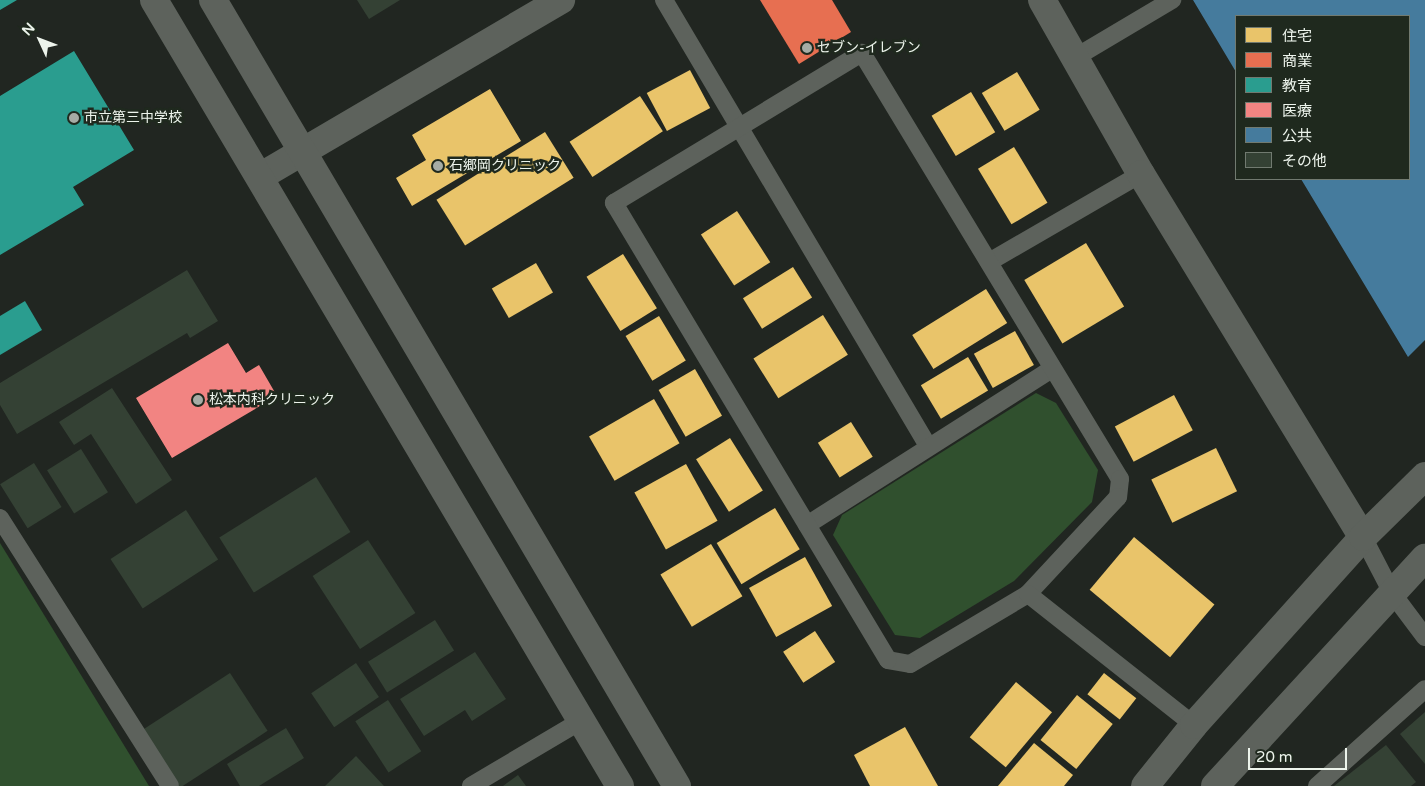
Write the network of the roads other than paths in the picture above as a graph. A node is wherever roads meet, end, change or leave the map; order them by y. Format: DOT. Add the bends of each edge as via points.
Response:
graph roads {
  1 [pos="154,0"];
  2 [pos="213,0"];
  3 [pos="561,0"];
  4 [pos="664,0"];
  5 [pos="1042,0"];
  6 [pos="1172,0"];
  7 [pos="1076,57"];
  8 [pos="738,127"];
  9 [pos="302,153"];
  10 [pos="1141,174"];
  11 [pos="261,176"];
  12 [pos="989,262"];
  13 [pos="1052,370"];
  14 [pos="928,446"];
  15 [pos="1425,476"];
  16 [pos="0,518"];
  17 [pos="807,524"];
  18 [pos="1362,538"];
  19 [pos="1425,558"];
  20 [pos="1392,593"];
  21 [pos="1028,594"];
  22 [pos="1425,637"];
  23 [pos="1425,689"];
  24 [pos="582,720"];
  25 [pos="1194,725"];
  26 [pos="170,786"];
  27 [pos="471,786"];
  28 [pos="620,786"];
  29 [pos="678,786"];
  30 [pos="1146,786"];
  31 [pos="1215,786"];
  32 [pos="1317,786"];
  1 -- 11 [label="street"];
  2 -- 9 [label="street"];
  3 -- 9 [label="street"];
  4 -- 8 [label="lane"];
  5 -- 7 [label="street"];
  6 -- 7 [label="lane"];
  7 -- 10 [label="street"];
  8 -- 12 [label="lane" via="862,53"];
  8 -- 14 [label="lane"];
  8 -- 17 [label="lane" via="614,203"];
  9 -- 11 [label="street"];
  9 -- 29 [label="street"];
  10 -- 12 [label="lane"];
  10 -- 18 [label="street"];
  11 -- 24 [label="street"];
  12 -- 13 [label="lane"];
  13 -- 14 [label="lane"];
  13 -- 21 [label="lane" via="1120,479 1118,498"];
  14 -- 17 [label="lane"];
  15 -- 18 [label="street"];
  16 -- 26 [label="lane"];
  17 -- 21 [label="lane" via="888,660 910,664"];
  18 -- 20 [label="lane"];
  18 -- 25 [label="street"];
  19 -- 20 [label="street"];
  20 -- 22 [label="lane"];
  20 -- 31 [label="street"];
  21 -- 25 [label="lane"];
  23 -- 32 [label="lane"];
  24 -- 27 [label="lane"];
  24 -- 28 [label="street"];
  25 -- 30 [label="street"];
}
